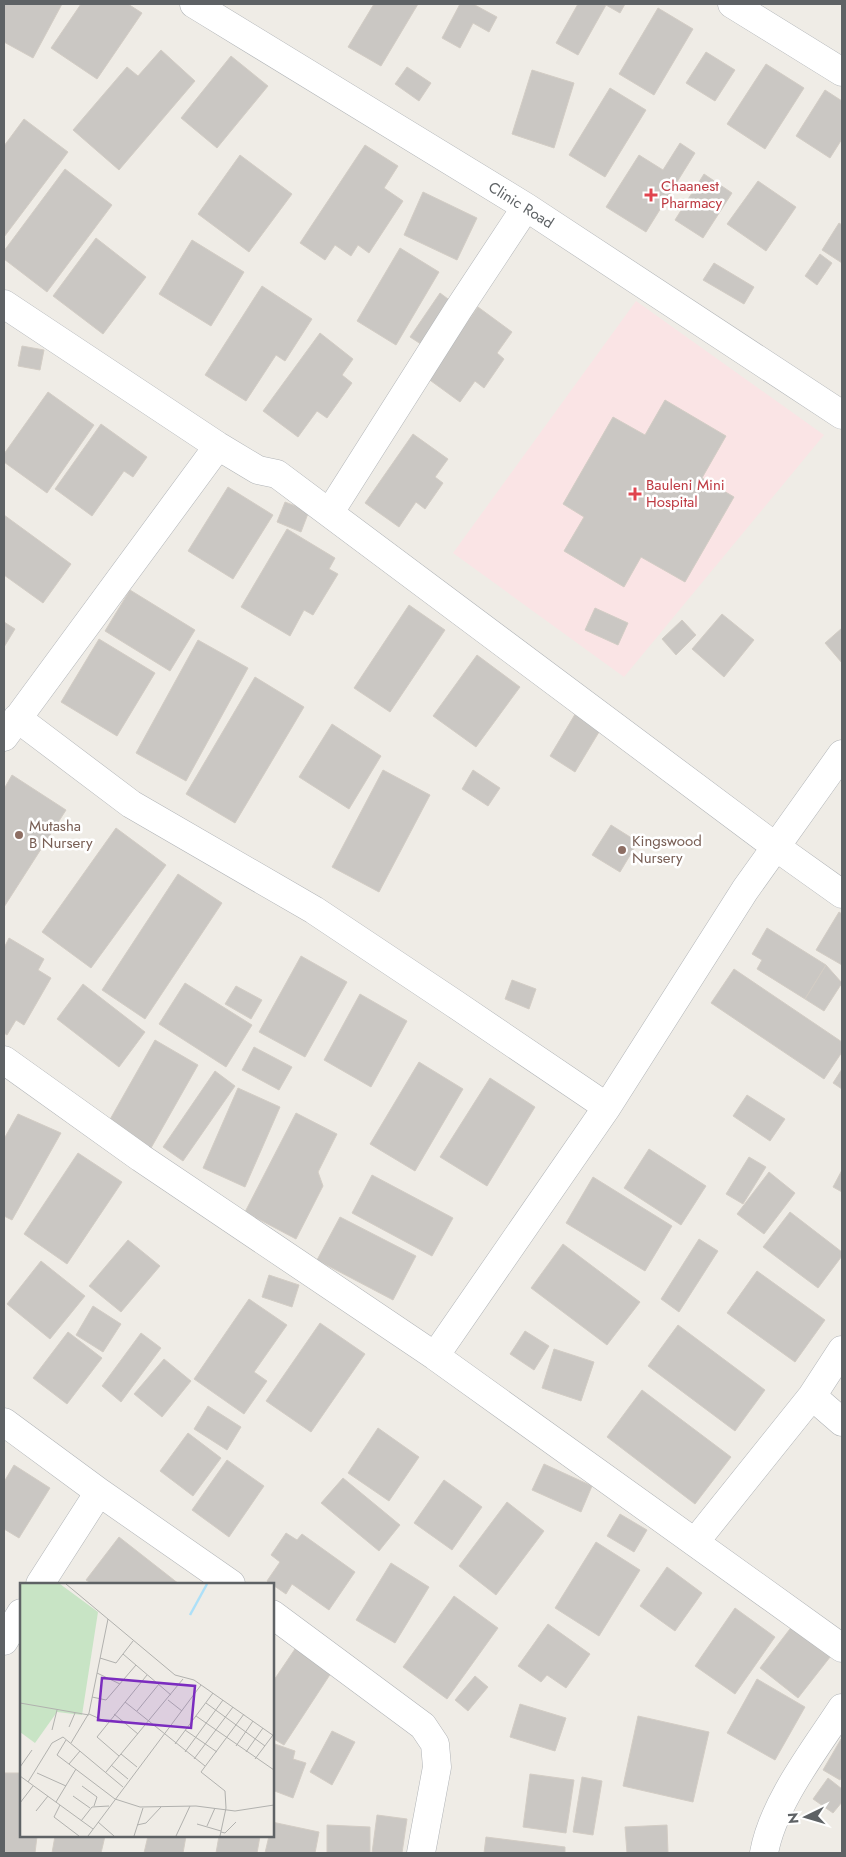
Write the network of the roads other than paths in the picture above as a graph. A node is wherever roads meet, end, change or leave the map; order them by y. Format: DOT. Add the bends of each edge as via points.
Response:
graph roads {
  1 [pos="194,4"];
  2 [pos="732,4"];
  3 [pos="842,72"];
  4 [pos="526,207"];
  5 [pos="4,304"];
  6 [pos="842,415"];
  7 [pos="218,446"];
  8 [pos="330,512"];
  9 [pos="10,727"];
  10 [pos="842,754"];
  11 [pos="776,847"];
  12 [pos="842,894"];
  13 [pos="4,1060"];
  14 [pos="607,1107"];
  15 [pos="842,1350"];
  16 [pos="435,1356"];
  17 [pos="812,1396"];
  18 [pos="4,1422"];
  19 [pos="842,1422"];
  20 [pos="98,1492"];
  21 [pos="695,1542"];
  22 [pos="41,1583"];
  23 [pos="231,1583"];
  24 [pos="20,1615"];
  25 [pos="274,1615"];
  26 [pos="4,1641"];
  27 [pos="842,1648"];
  28 [pos="842,1708"];
  29 [pos="420,1853"];
  30 [pos="764,1853"];
  1 -- 4 [label="street, Clinic Road"];
  2 -- 3 [label="street"];
  4 -- 6 [label="street, Clinic Road"];
  4 -- 8 [label="street"];
  5 -- 7 [label="street"];
  7 -- 8 [label="street" via="258,470 277,474"];
  7 -- 9 [label="street"];
  8 -- 11 [label="street"];
  9 -- 14 [label="street" via="132,804 314,910"];
  10 -- 11 [label="street"];
  11 -- 12 [label="street"];
  11 -- 14 [label="street" via="744,890"];
  13 -- 16 [label="street" via="141,1158"];
  14 -- 16 [label="street"];
  15 -- 17 [label="street"];
  16 -- 21 [label="street"];
  17 -- 19 [label="street"];
  17 -- 21 [label="street"];
  18 -- 20 [label="street"];
  20 -- 22 [label="street"];
  20 -- 23 [label="street"];
  21 -- 27 [label="street"];
  24 -- 26 [label="street"];
  25 -- 29 [label="street" via="407,1713 427,1732 434,1744 436,1767"];
  28 -- 30 [label="street" via="779,1806"];
}
